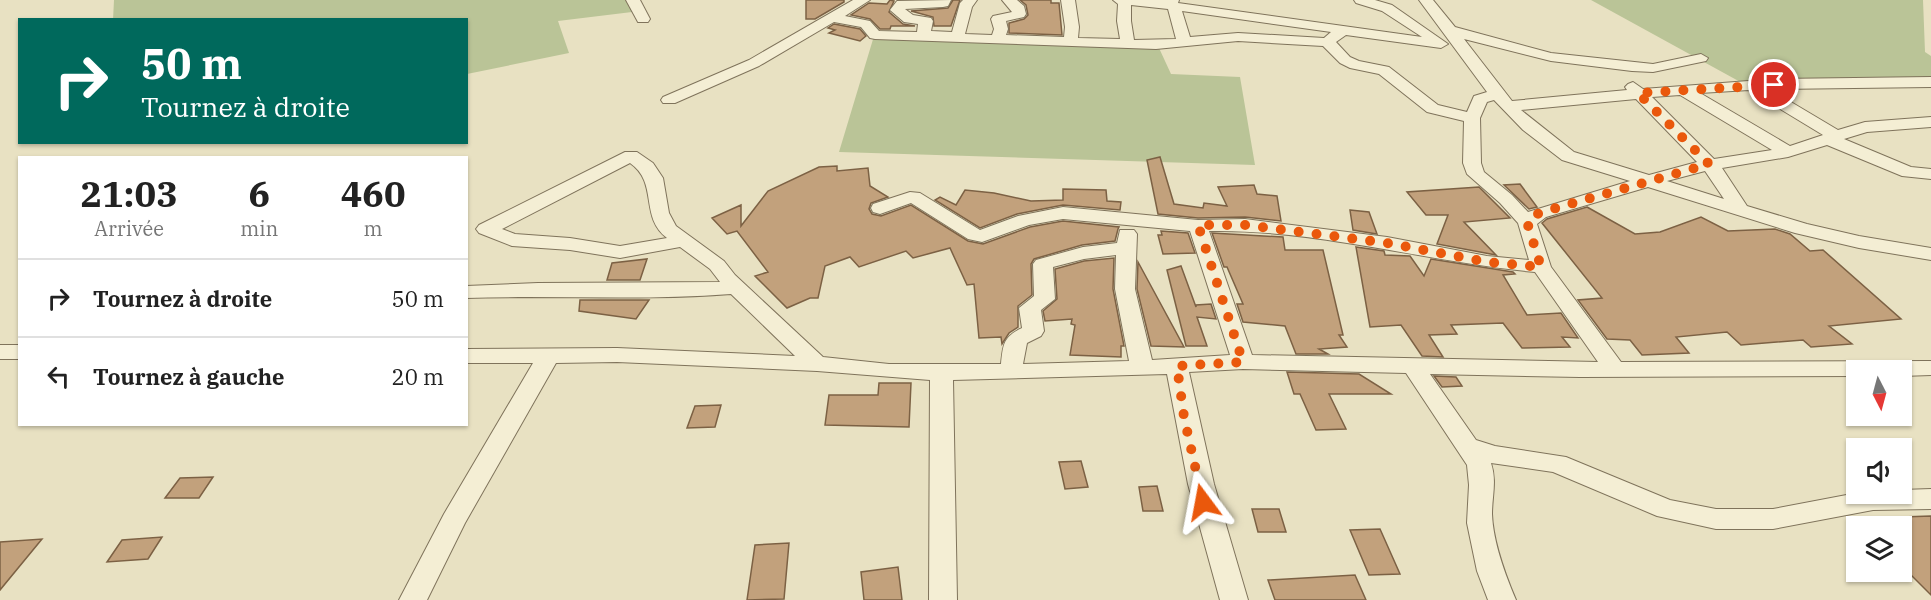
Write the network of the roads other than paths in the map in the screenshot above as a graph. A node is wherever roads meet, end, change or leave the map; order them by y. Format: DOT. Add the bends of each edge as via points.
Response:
graph roads {
  1 [pos="633,0"];
  2 [pos="863,0"];
  3 [pos="944,0"];
  4 [pos="970,0"];
  5 [pos="1009,0"];
  6 [pos="1068,0"];
  7 [pos="1120,0"];
  8 [pos="1125,0"];
  9 [pos="1361,0"];
  10 [pos="1426,0"];
  11 [pos="884,4"];
  12 [pos="1173,4"];
  13 [pos="1225,14"];
  14 [pos="643,18"];
  15 [pos="834,18"];
  16 [pos="1343,30"];
  17 [pos="1446,37"];
  18 [pos="957,38"];
  19 [pos="1233,38"];
  20 [pos="998,39"];
  21 [pos="1070,42"];
  22 [pos="1184,42"];
  23 [pos="1327,42"];
  24 [pos="1128,44"];
  25 [pos="1701,58"];
  26 [pos="1608,64"];
  27 [pos="1931,81"];
  28 [pos="1752,85"];
  29 [pos="1685,91"];
  30 [pos="1638,93"];
  31 [pos="1497,94"];
  32 [pos="669,100"];
  33 [pos="1511,106"];
  34 [pos="1472,118"];
  35 [pos="1931,122"];
  36 [pos="1831,137"];
  37 [pos="1788,152"];
  38 [pos="1709,164"];
  39 [pos="1931,174"];
  40 [pos="1648,181"];
  41 [pos="880,208"];
  42 [pos="1739,208"];
  43 [pos="1128,219"];
  44 [pos="1527,222"];
  45 [pos="1198,225"];
  46 [pos="681,241"];
  47 [pos="1126,249"];
  48 [pos="1931,254"];
  49 [pos="1541,267"];
  50 [pos="738,287"];
  51 [pos="468,292"];
  52 [pos="0,352"];
  53 [pos="18,352"];
  54 [pos="468,356"];
  55 [pos="548,356"];
  56 [pos="1243,362"];
  57 [pos="817,363"];
  58 [pos="1412,365"];
  59 [pos="1177,366"];
  60 [pos="1142,367"];
  61 [pos="1931,368"];
  62 [pos="1615,370"];
  63 [pos="1011,372"];
  64 [pos="941,374"];
  65 [pos="1466,446"];
  66 [pos="1931,498"];
  67 [pos="413,600"];
  68 [pos="943,600"];
  69 [pos="1234,600"];
  70 [pos="1502,600"];
  1 -- 14 [label="street"];
  2 -- 15 [label="street"];
  3 -- 11 [label="street" via="940,4"];
  4 -- 18 [label="street"];
  5 -- 20 [label="street" via="1017,6 1019,14 998,19"];
  6 -- 21 [label="street"];
  7 -- 8 [label="street"];
  8 -- 12 [label="street"];
  8 -- 24 [label="street"];
  9 -- 17 [label="street" via="1387,8"];
  10 -- 17 [label="street"];
  11 -- 18 [label="street" via="909,18 926,21 923,35"];
  12 -- 13 [label="street"];
  12 -- 22 [label="street"];
  13 -- 16 [label="street"];
  13 -- 19 [label="street"];
  15 -- 18 [label="street" via="865,24 875,35"];
  15 -- 32 [label="street" via="754,63"];
  16 -- 17 [label="street"];
  16 -- 23 [label="street"];
  17 -- 26 [label="street"];
  17 -- 31 [label="street" via="1474,63"];
  18 -- 20 [label="street"];
  19 -- 22 [label="street"];
  19 -- 23 [label="street"];
  20 -- 21 [label="street"];
  21 -- 24 [label="street"];
  22 -- 24 [label="street"];
  23 -- 34 [label="street" via="1355,65 1384,70 1433,109"];
  25 -- 26 [label="street" via="1653,68"];
  26 -- 30 [label="street"];
  27 -- 28 [label="street"];
  28 -- 29 [label="street"];
  28 -- 36 [label="street"];
  29 -- 30 [label="street"];
  29 -- 37 [label="street"];
  30 -- 33 [label="street"];
  30 -- 38 [label="street"];
  31 -- 33 [label="street"];
  31 -- 34 [label="street" via="1480,99"];
  33 -- 40 [label="street" via="1537,133 1568,156"];
  34 -- 44 [label="street" via="1472,164 1476,174 1506,198"];
  35 -- 36 [label="street" via="1865,127"];
  36 -- 37 [label="street"];
  36 -- 39 [label="street" via="1908,172"];
  37 -- 38 [label="street"];
  38 -- 40 [label="street"];
  38 -- 42 [label="street"];
  40 -- 42 [label="street"];
  40 -- 44 [label="street" via="1539,213"];
  41 -- 43 [label="street" via="914,197 982,236 1025,220 1063,213"];
  42 -- 48 [label="street" via="1802,229"];
  43 -- 45 [label="street"];
  43 -- 47 [label="street"];
  44 -- 49 [label="street"];
  45 -- 49 [label="street" via="1256,226"];
  45 -- 56 [label="street"];
  46 -- 46 [label="street" via="620,252 512,240 486,229 631,156 647,167 654,178 660,213 668,229"];
  46 -- 50 [label="street" via="717,265"];
  47 -- 60 [label="street" via="1125,289"];
  47 -- 63 [label="street" via="1083,253 1043,264 1045,299 1030,308 1033,331 1017,339"];
  49 -- 62 [label="street"];
  50 -- 51 [label="street"];
  50 -- 57 [label="street"];
  52 -- 53 [label="street"];
  54 -- 55 [label="street"];
  55 -- 57 [label="street"];
  55 -- 67 [label="street" via="453,521"];
  56 -- 58 [label="street"];
  56 -- 59 [label="street"];
  57 -- 64 [label="street"];
  58 -- 62 [label="street"];
  58 -- 65 [label="street"];
  59 -- 60 [label="street"];
  59 -- 69 [label="street" via="1203,502"];
  60 -- 63 [label="street"];
  61 -- 62 [label="street"];
  63 -- 64 [label="street"];
  64 -- 68 [label="street"];
  65 -- 66 [label="street" via="1495,455 1557,463 1666,509 1716,519 1773,519 1873,500"];
  65 -- 70 [label="street" via="1484,479 1479,515 1495,586"];
}
